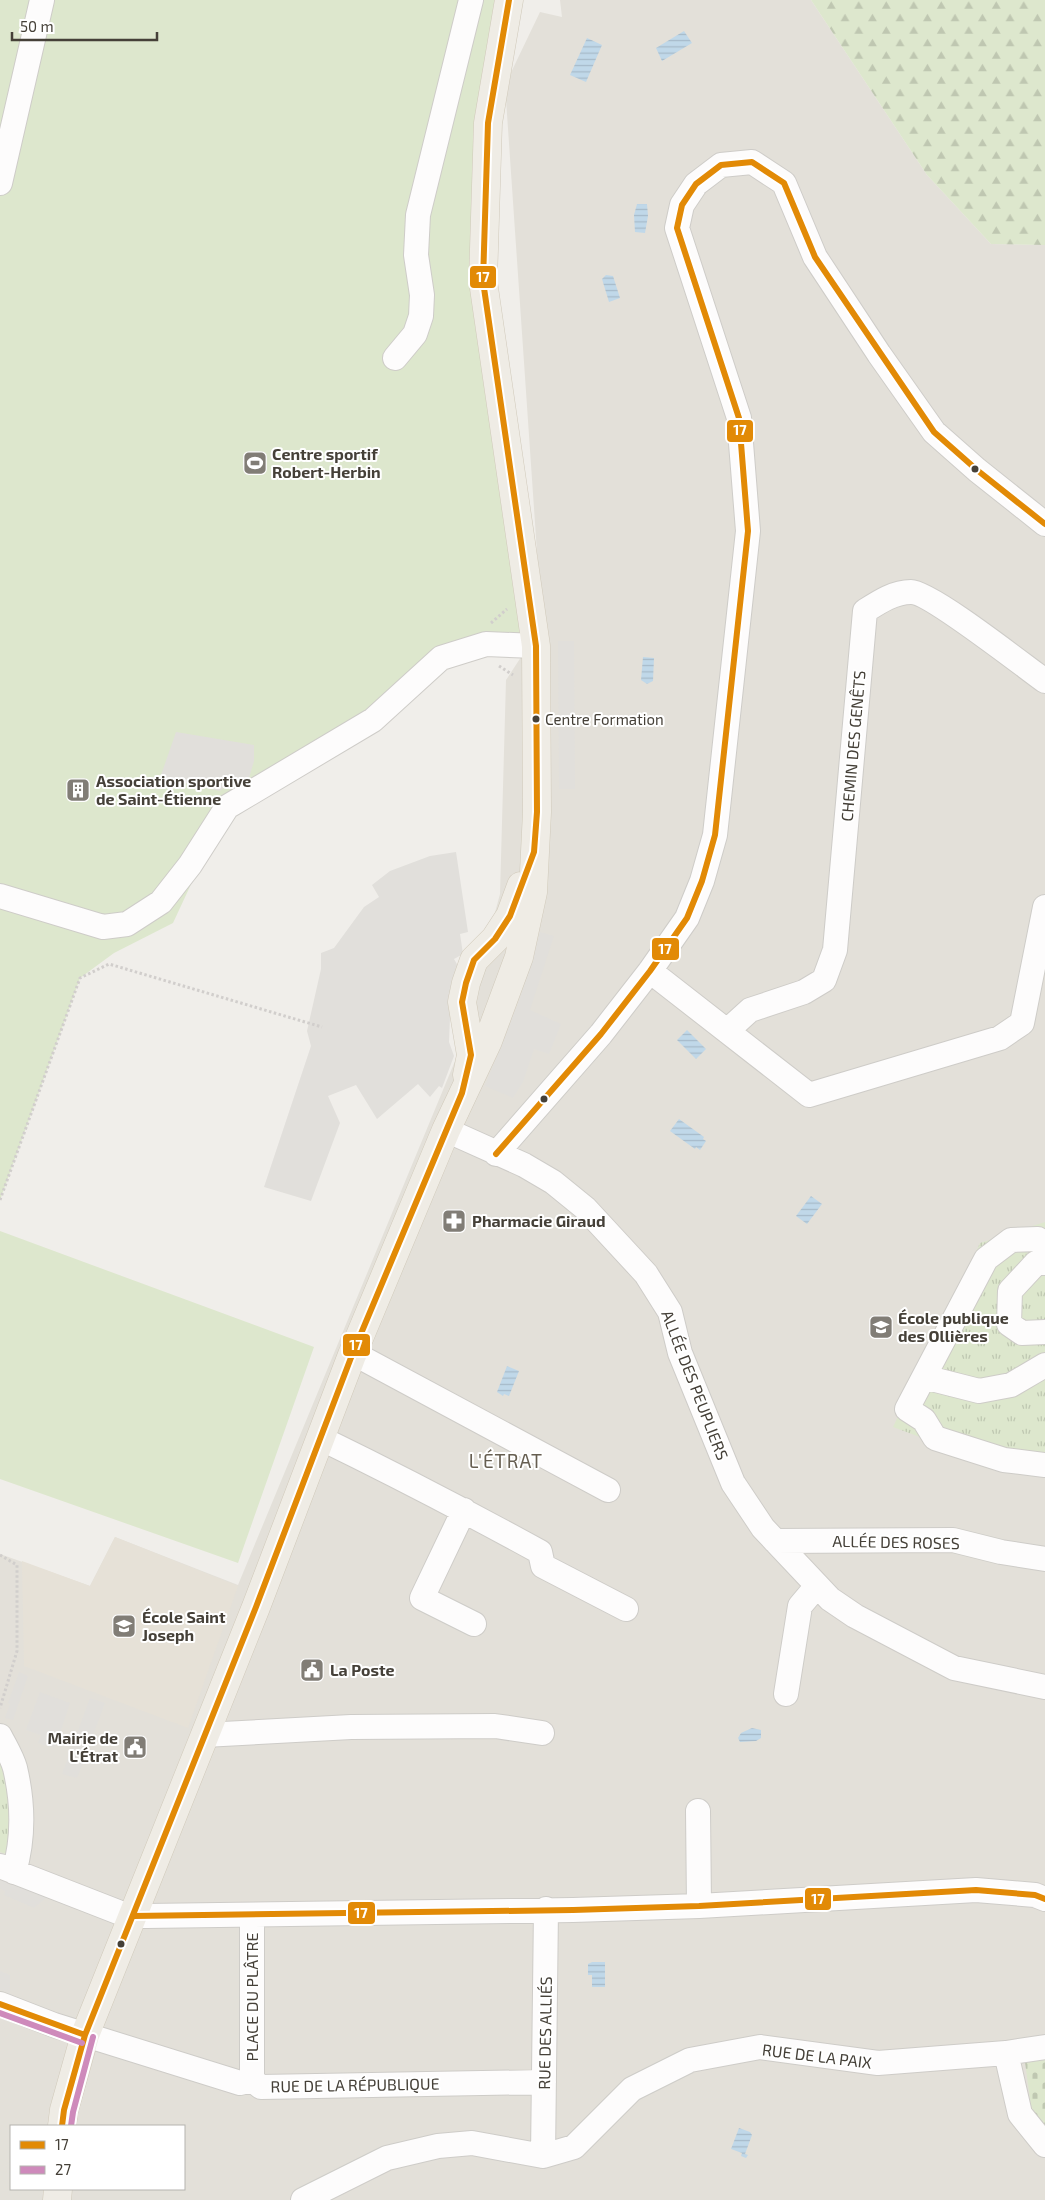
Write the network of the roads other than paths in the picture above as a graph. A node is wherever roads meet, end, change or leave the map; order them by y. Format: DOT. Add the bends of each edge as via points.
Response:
graph roads {
  1 [pos="42,0"];
  2 [pos="471,0"];
  3 [pos="509,0"];
  4 [pos="0,183"];
  5 [pos="395,358"];
  6 [pos="1045,524"];
  7 [pos="536,646"];
  8 [pos="1045,681"];
  9 [pos="534,852"];
  10 [pos="0,896"];
  11 [pos="1045,907"];
  12 [pos="650,971"];
  13 [pos="727,1031"];
  14 [pos="462,1093"];
  15 [pos="446,1130"];
  16 [pos="496,1154"];
  17 [pos="1045,1248"];
  18 [pos="1045,1263"];
  19 [pos="1045,1332"];
  20 [pos="352,1355"];
  21 [pos="1045,1365"];
  22 [pos="924,1377"];
  23 [pos="320,1438"];
  24 [pos="1045,1464"];
  25 [pos="608,1490"];
  26 [pos="464,1510"];
  27 [pos="774,1541"];
  28 [pos="1045,1559"];
  29 [pos="816,1587"];
  30 [pos="626,1609"];
  31 [pos="474,1624"];
  32 [pos="1045,1687"];
  33 [pos="786,1694"];
  34 [pos="542,1733"];
  35 [pos="204,1735"];
  36 [pos="0,1736"];
  37 [pos="698,1811"];
  38 [pos="7,1869"];
  39 [pos="1045,1899"];
  40 [pos="699,1906"];
  41 [pos="546,1910"];
  42 [pos="252,1915"];
  43 [pos="133,1916"];
  44 [pos="0,2004"];
  45 [pos="85,2035"];
  46 [pos="1045,2047"];
  47 [pos="1006,2053"];
  48 [pos="252,2080"];
  49 [pos="544,2082"];
  50 [pos="62,2125"];
  51 [pos="1045,2145"];
  52 [pos="543,2156"];
  53 [pos="303,2200"];
  1 -- 4 [label="street"];
  2 -- 5 [label="street" via="418,215 416,256 422,295 421,316 415,334"];
  3 -- 7 [label="main road" via="488,123 483,281"];
  6 -- 12 [label="street" via="934,432 815,257 784,183 752,162 721,165 696,184 682,205 677,228 739,418 748,532 715,835 687,918"];
  7 -- 9 [label="main road" via="537,812"];
  7 -- 10 [label="street" via="486,644 441,658 372,720 227,808 190,866 161,902 127,924 103,927"];
  8 -- 13 [label="street, CHEMIN DES GENÊTS" via="935,602 912,592 887,598 865,611 835,950 824,980 804,992 750,1010"];
  9 -- 14 [label="main road" via="534,887 519,956 488,1041"];
  9 -- 14 [label="main road" via="510,916 495,939 474,960 466,984 462,1002 471,1055"];
  11 -- 13 [label="street" via="1022,1023 1000,1038 809,1095"];
  12 -- 13 [label="street"];
  12 -- 16 [label="street" via="601,1034"];
  14 -- 15 [label="main road"];
  15 -- 16 [label="street, ALLÉE DES PEUPLIERS"];
  15 -- 20 [label="main road"];
  16 -- 27 [label="street, ALLÉE DES PEUPLIERS" via="553,1182 585,1208 646,1274 670,1312 680,1353 733,1483"];
  17 -- 22 [label="street" via="1038,1239 1011,1240 986,1259"];
  18 -- 19 [label="street" via="1036,1263 1010,1291 1009,1324 1022,1332"];
  20 -- 23 [label="main road"];
  20 -- 25 [label="street"];
  21 -- 22 [label="street" via="1012,1385 979,1391"];
  22 -- 24 [label="street" via="907,1409 924,1420 935,1438 1004,1460"];
  23 -- 26 [label="street"];
  23 -- 35 [label="main road"];
  26 -- 30 [label="street" via="540,1552 543,1566"];
  26 -- 31 [label="street" via="422,1598"];
  27 -- 28 [label="street, ALLÉE DES ROSES" via="953,1540"];
  27 -- 29 [label="street, ALLÉE DES PEUPLIERS"];
  29 -- 32 [label="street, ALLÉE DES PEUPLIERS" via="855,1616 954,1668"];
  29 -- 33 [label="street" via="800,1606"];
  34 -- 35 [label="street" via="495,1726 352,1727"];
  35 -- 43 [label="main road"];
  36 -- 38 [label="street" via="14,1766 22,1829 20,1852"];
  37 -- 40 [label="street"];
  38 -- 43 [label="street"];
  39 -- 40 [label="street" via="1035,1895 976,1890"];
  40 -- 41 [label="street"];
  41 -- 42 [label="street"];
  41 -- 49 [label="street, RUE DES ALLIÉS"];
  42 -- 43 [label="street"];
  42 -- 48 [label="street, PLACE DU PLÂTRE"];
  43 -- 45 [label="main road"];
  44 -- 45 [label="street, RUE DE LA RÉPUBLIQUE"];
  45 -- 48 [label="street, RUE DE LA RÉPUBLIQUE" via="240,2083"];
  45 -- 50 [label="main road"];
  46 -- 47 [label="street, RUE DE LA PAIX"];
  47 -- 51 [label="street" via="1020,2114"];
  47 -- 52 [label="street, RUE DE LA PAIX" via="878,2063 760,2047 690,2060 632,2089 574,2148"];
  48 -- 49 [label="street, RUE DE LA RÉPUBLIQUE" via="261,2087"];
  49 -- 52 [label="street, RUE DES ALLIÉS"];
  52 -- 53 [label="street, RUE DE LA PAIX" via="472,2143 438,2146 387,2158"];
}
